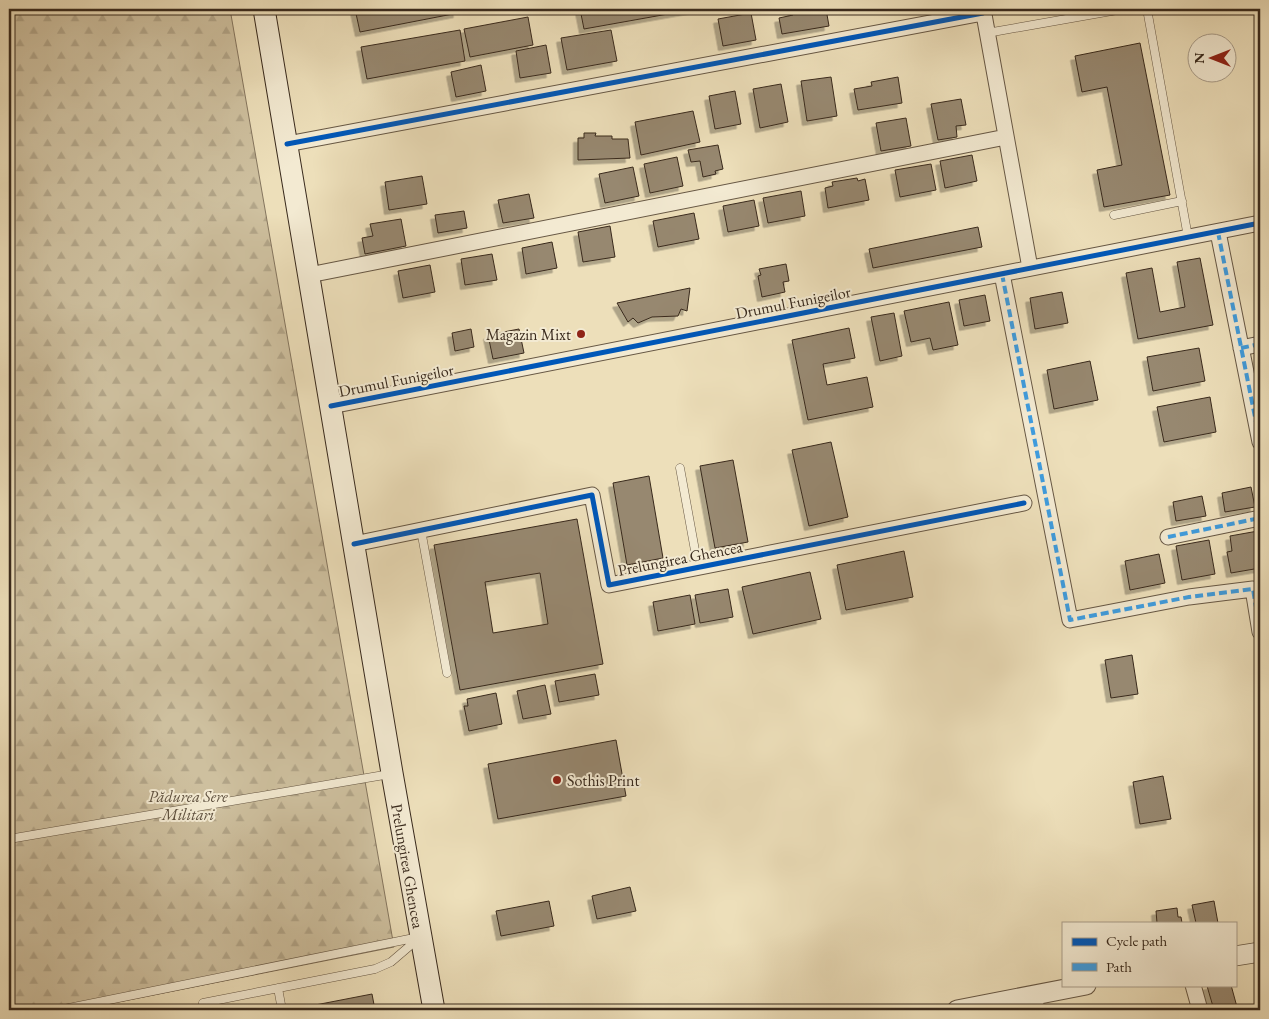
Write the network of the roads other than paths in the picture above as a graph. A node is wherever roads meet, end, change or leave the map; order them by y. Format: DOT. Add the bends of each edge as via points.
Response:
graph roads {
  1 [pos="264,9"];
  2 [pos="1123,9"];
  3 [pos="1147,9"];
  4 [pos="983,11"];
  5 [pos="1079,13"];
  6 [pos="987,33"];
  7 [pos="1006,137"];
  8 [pos="286,144"];
  9 [pos="1182,201"];
  10 [pos="1114,215"];
  11 [pos="1260,223"];
  12 [pos="1218,232"];
  13 [pos="1188,238"];
  14 [pos="1030,268"];
  15 [pos="1002,274"];
  16 [pos="309,275"];
  17 [pos="1260,344"];
  18 [pos="1241,348"];
  19 [pos="331,406"];
  20 [pos="1260,442"];
  21 [pos="680,468"];
  22 [pos="1024,503"];
  23 [pos="1260,518"];
  24 [pos="421,530"];
  25 [pos="1168,536"];
  26 [pos="354,544"];
  27 [pos="698,567"];
  28 [pos="1260,632"];
  29 [pos="447,673"];
  30 [pos="392,773"];
  31 [pos="9,839"];
  32 [pos="421,937"];
  33 [pos="1260,952"];
  34 [pos="1236,956"];
  35 [pos="1083,986"];
  36 [pos="1192,986"];
  37 [pos="278,988"];
  38 [pos="203,1003"];
  39 [pos="1039,1003"];
  40 [pos="59,1010"];
  41 [pos="282,1010"];
  42 [pos="434,1010"];
  43 [pos="957,1010"];
  44 [pos="1200,1010"];
  1 -- 8 [label="main road, Prelungirea Ghencea"];
  2 -- 5 [label="lane"];
  3 -- 9 [label="lane"];
  4 -- 6 [label="street"];
  4 -- 8 [label="street"];
  5 -- 6 [label="lane"];
  6 -- 7 [label="street"];
  7 -- 14 [label="street"];
  7 -- 16 [label="street"];
  8 -- 16 [label="main road, Prelungirea Ghencea"];
  9 -- 10 [label="lane"];
  9 -- 13 [label="lane"];
  11 -- 12 [label="street, Drumul Funigeilor"];
  12 -- 13 [label="street, Drumul Funigeilor"];
  12 -- 18 [label="street"];
  13 -- 14 [label="street, Drumul Funigeilor"];
  14 -- 15 [label="street, Drumul Funigeilor"];
  15 -- 19 [label="street, Drumul Funigeilor"];
  15 -- 28 [label="street" via="1070,620 1189,597 1254,589"];
  16 -- 19 [label="main road, Prelungirea Ghencea"];
  17 -- 18 [label="street"];
  18 -- 20 [label="street"];
  19 -- 26 [label="main road, Prelungirea Ghencea"];
  21 -- 27 [label="lane"];
  22 -- 27 [label="street, Prelungirea Ghencea"];
  23 -- 25 [label="street"];
  24 -- 26 [label="street, Prelungirea Ghencea"];
  24 -- 27 [label="street, Prelungirea Ghencea" via="592,495 609,585"];
  24 -- 29 [label="lane"];
  26 -- 30 [label="main road, Prelungirea Ghencea"];
  30 -- 31 [label="lane"];
  30 -- 32 [label="main road, Prelungirea Ghencea"];
  32 -- 37 [label="lane" via="381,967"];
  32 -- 40 [label="lane"];
  32 -- 42 [label="main road, Prelungirea Ghencea"];
  33 -- 34 [label="street"];
  35 -- 39 [label="street"];
  36 -- 44 [label="street"];
  37 -- 38 [label="lane"];
  37 -- 41 [label="lane"];
  39 -- 43 [label="street"];
}
